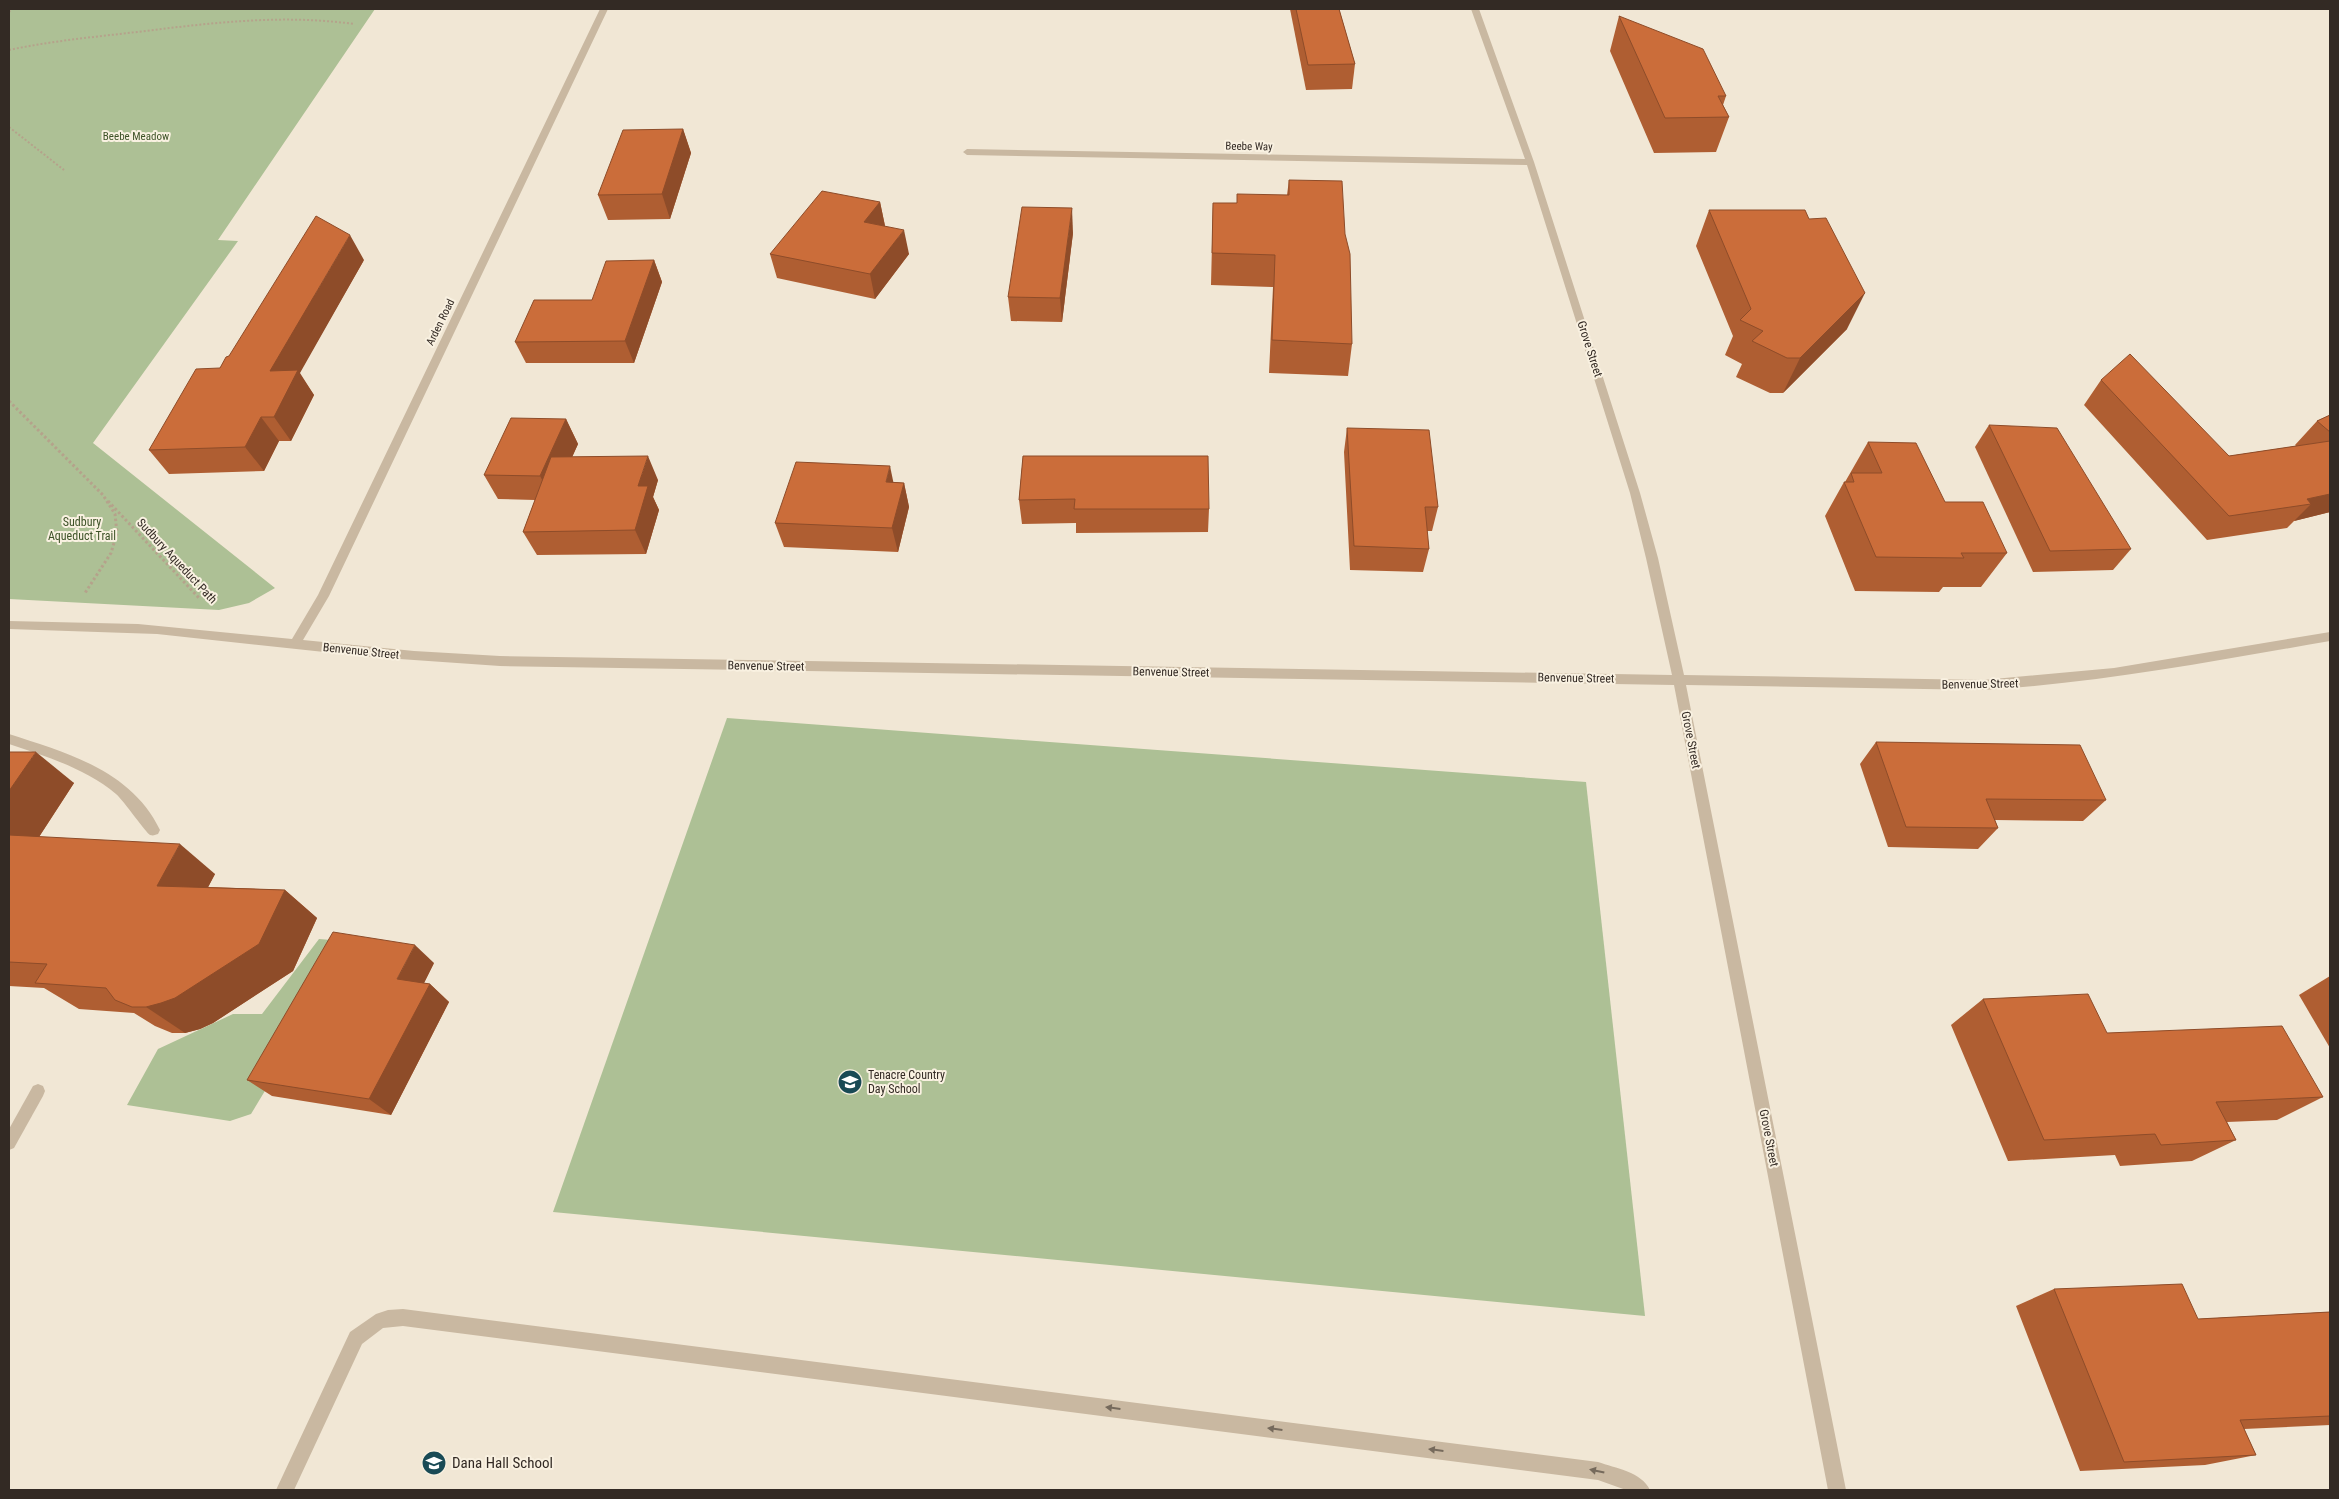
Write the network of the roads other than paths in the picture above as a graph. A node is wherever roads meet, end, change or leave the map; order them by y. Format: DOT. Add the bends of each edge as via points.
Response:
graph roads {
  1 [pos="604,9"];
  2 [pos="1475,9"];
  3 [pos="967,152"];
  4 [pos="1530,162"];
  5 [pos="9,625"];
  6 [pos="2330,636"];
  7 [pos="295,644"];
  8 [pos="1679,680"];
  9 [pos="9,739"];
  10 [pos="153,830"];
  11 [pos="38,1091"];
  12 [pos="9,1144"];
  13 [pos="285,1490"];
  14 [pos="1641,1490"];
  15 [pos="1837,1490"];
  1 -- 7 [label="street, Arden Road" via="323,596"];
  2 -- 4 [label="street, Grove Street"];
  3 -- 4 [label="street, Beebe Way"];
  4 -- 8 [label="street, Grove Street" via="1636,493"];
  5 -- 7 [label="street, Benvenue Street" via="157,630"];
  6 -- 8 [label="street, Benvenue Street" via="2101,675 2022,684"];
  7 -- 8 [label="street, Benvenue Street" via="500,662"];
  8 -- 15 [label="street, Grove Street"];
  9 -- 10 [label="street" via="68,758 112,782 141,810"];
  11 -- 12 [label="street"];
  14 -- 13 [label="street, one-way" via="1626,1480 1588,1470 390,1317 374,1322 356,1338"];
}
